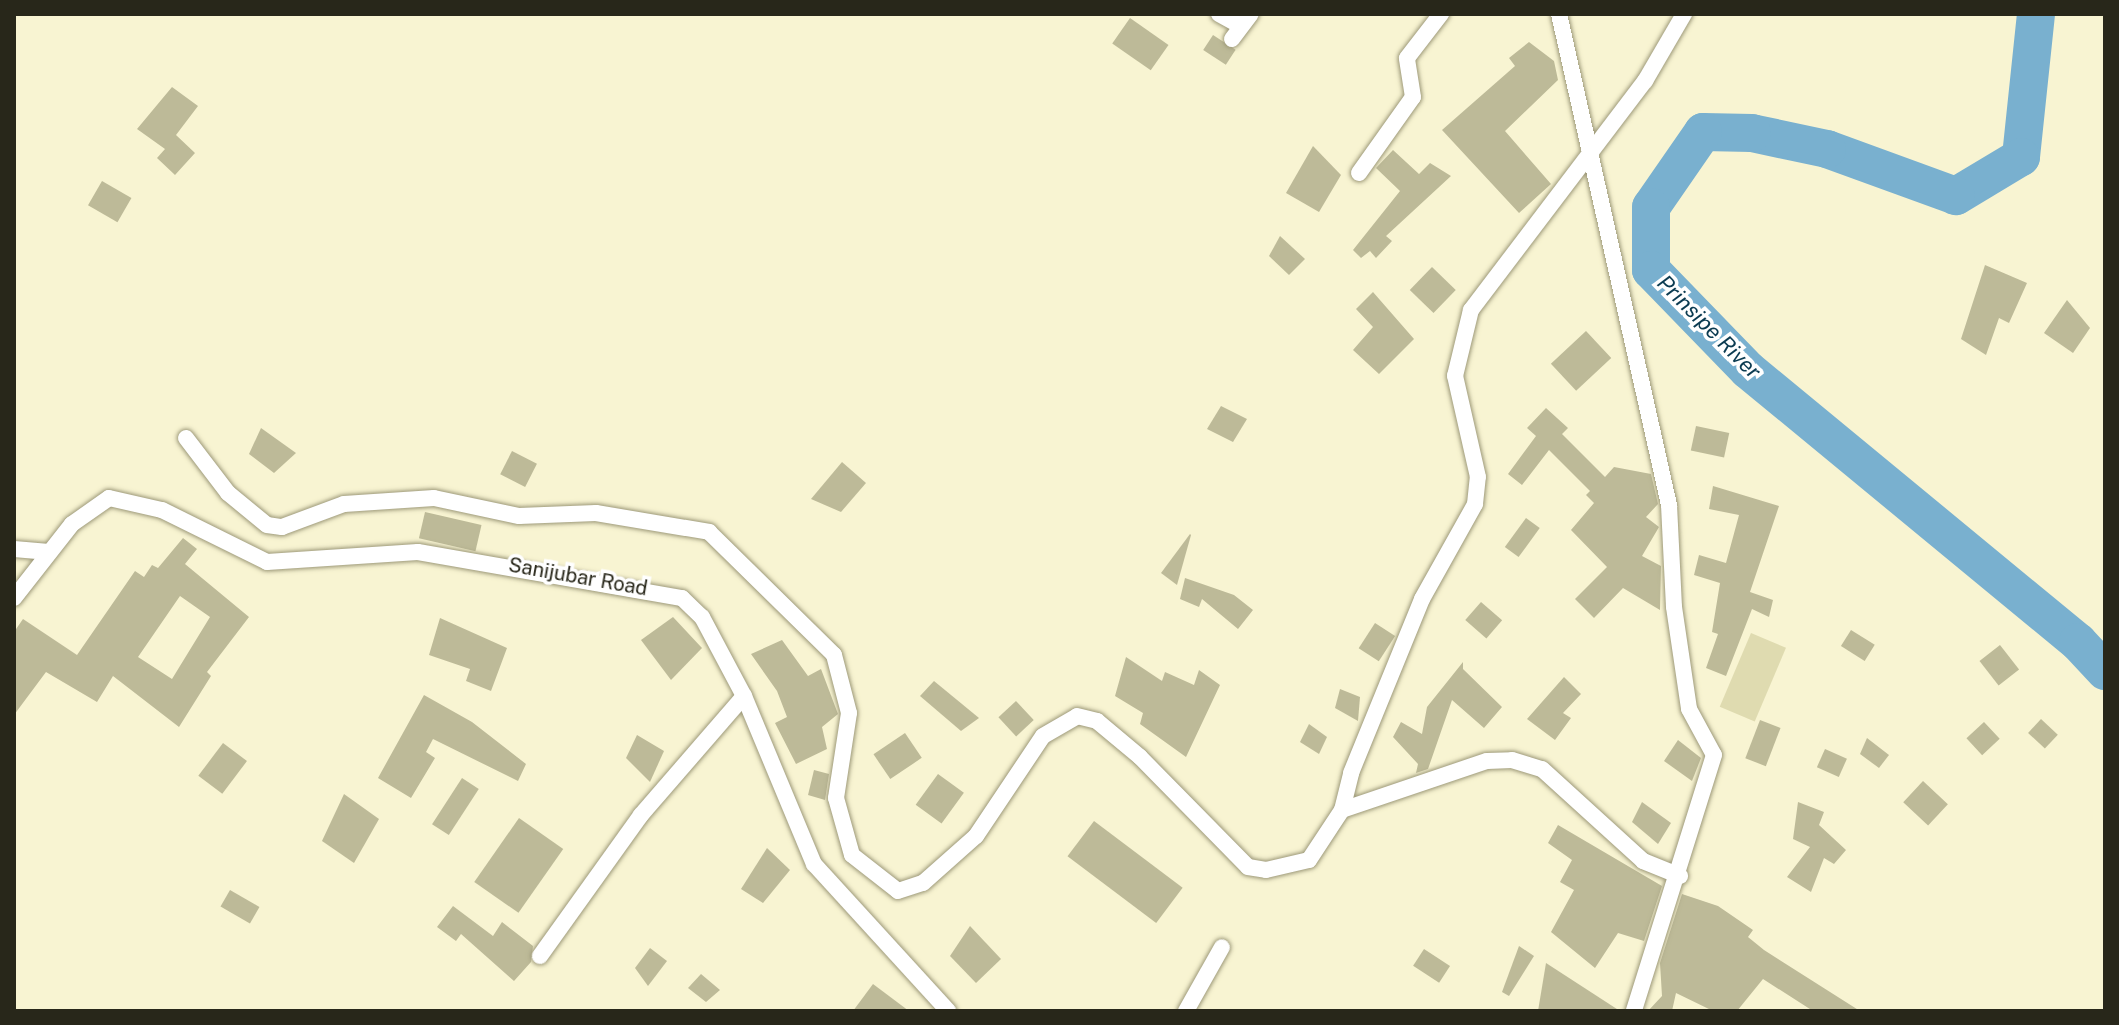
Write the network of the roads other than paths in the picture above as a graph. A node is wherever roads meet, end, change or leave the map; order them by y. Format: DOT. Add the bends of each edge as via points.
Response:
graph roads {
  1 [pos="1219,14"];
  2 [pos="1441,14"];
  3 [pos="1559,14"];
  4 [pos="1684,14"];
  5 [pos="1241,26"];
  6 [pos="1592,144"];
  7 [pos="1359,173"];
  8 [pos="186,438"];
  9 [pos="14,549"];
  10 [pos="49,552"];
  11 [pos="14,598"];
  12 [pos="744,696"];
  13 [pos="1342,810"];
  14 [pos="1680,876"];
  15 [pos="1222,947"];
  16 [pos="540,956"];
  17 [pos="948,1011"];
  18 [pos="1186,1011"];
  19 [pos="1634,1011"];
  1 -- 5 [label="street"];
  2 -- 7 [label="street" via="1407,58 1413,97"];
  3 -- 6 [label="street"];
  4 -- 6 [label="street" via="1645,81"];
  6 -- 13 [label="street" via="1471,310 1455,376 1478,477 1475,504 1422,599 1351,773"];
  6 -- 14 [label="street" via="1669,505 1674,607 1689,709 1714,755"];
  8 -- 13 [label="street" via="228,493 267,525 282,527 344,504 434,498 519,516 596,513 709,532 834,655 849,713 850,742 836,798 848,841 861,864 898,891 923,883 976,836 1043,736 1077,716 1097,721 1140,757 1248,867 1266,870 1309,860"];
  9 -- 10 [label="street"];
  10 -- 11 [label="street, Sanijubar Road"];
  10 -- 12 [label="street, Sanijubar Road" via="91,506 109,498 134,499 267,562 418,552 668,593 694,606"];
  12 -- 16 [label="street" via="641,815"];
  12 -- 17 [label="street, Sanijubar Road" via="814,864"];
  13 -- 14 [label="street" via="1487,761 1512,760 1542,769 1643,861"];
  14 -- 19 [label="street"];
  15 -- 18 [label="street"];
}
